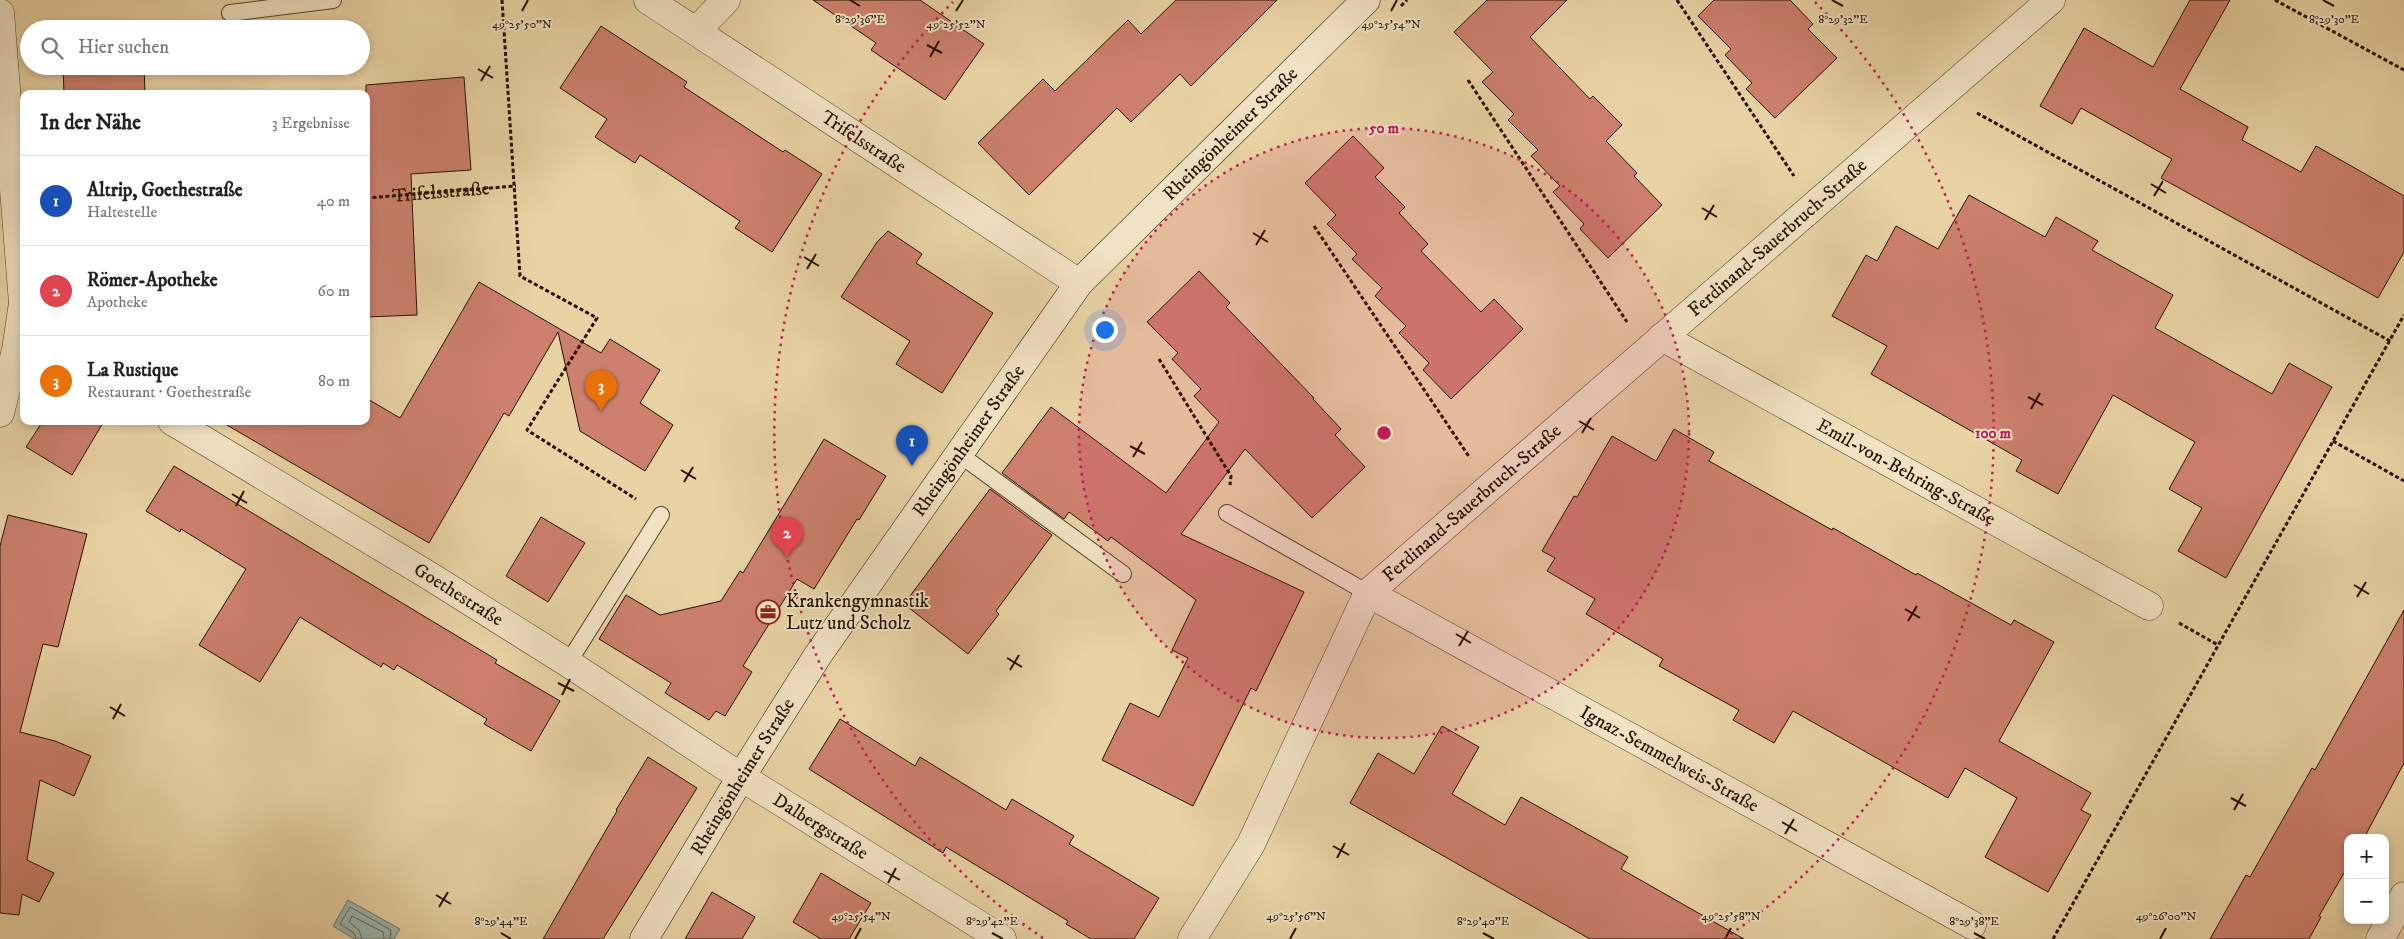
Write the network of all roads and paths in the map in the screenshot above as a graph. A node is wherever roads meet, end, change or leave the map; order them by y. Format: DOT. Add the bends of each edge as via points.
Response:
graph roads {
  1 [pos="333,0"];
  2 [pos="502,0"];
  3 [pos="648,0"];
  4 [pos="726,0"];
  5 [pos="1366,0"];
  6 [pos="1407,0"];
  7 [pos="1677,0"];
  8 [pos="2051,0"];
  9 [pos="2275,0"];
  10 [pos="1400,7"];
  11 [pos="230,12"];
  12 [pos="0,13"];
  13 [pos="696,31"];
  14 [pos="2404,70"];
  15 [pos="1468,80"];
  16 [pos="1943,94"];
  17 [pos="516,186"];
  18 [pos="370,198"];
  19 [pos="1814,206"];
  20 [pos="1314,226"];
  21 [pos="20,265"];
  22 [pos="1079,283"];
  23 [pos="2404,315"];
  24 [pos="20,317"];
  25 [pos="2390,341"];
  26 [pos="1654,344"];
  27 [pos="13,351"];
  28 [pos="1159,359"];
  29 [pos="0,413"];
  30 [pos="179,425"];
  31 [pos="2333,441"];
  32 [pos="959,454"];
  33 [pos="2404,481"];
  34 [pos="1489,488"];
  35 [pos="1227,513"];
  36 [pos="660,515"];
  37 [pos="1123,574"];
  38 [pos="1368,593"];
  39 [pos="2149,606"];
  40 [pos="2218,645"];
  41 [pos="568,663"];
  42 [pos="741,777"];
  43 [pos="2404,896"];
  44 [pos="1972,924"];
  45 [pos="644,939"];
  46 [pos="1002,939"];
  47 [pos="1192,939"];
  48 [pos="2052,939"];
  49 [pos="2380,939"];
  1 -- 11 [label="lane"];
  2 -- 17 [label="path, Trifelsstraße"];
  3 -- 13 [label="street, Trifelsstraße"];
  4 -- 13 [label="street"];
  5 -- 22 [label="street, Rheingönheimer Straße"];
  6 -- 10 [label="path"];
  7 -- 19 [label="path"];
  8 -- 16 [label="street, Ferdinand-Sauerbruch-Straße"];
  9 -- 14 [label="path"];
  12 -- 21 [label="street"];
  13 -- 22 [label="street, Trifelsstraße"];
  15 -- 26 [label="path"];
  16 -- 19 [label="street, Ferdinand-Sauerbruch-Straße"];
  16 -- 25 [label="path"];
  17 -- 18 [label="path, Trifelsstraße"];
  17 -- 36 [label="path, Trifelsstraße" via="520,276 597,318 527,430"];
  19 -- 26 [label="street, Ferdinand-Sauerbruch-Straße"];
  20 -- 34 [label="path"];
  22 -- 32 [label="street, Rheingönheimer Straße"];
  23 -- 25 [label="path"];
  24 -- 27 [label="street"];
  25 -- 31 [label="path"];
  26 -- 34 [label="street, Ferdinand-Sauerbruch-Straße"];
  26 -- 39 [label="street, Emil-von-Behring-Straße"];
  27 -- 29 [label="street"];
  28 -- 35 [label="path" via="1231,476"];
  30 -- 41 [label="street, Goethestraße"];
  31 -- 33 [label="path"];
  31 -- 40 [label="path"];
  32 -- 37 [label="lane"];
  32 -- 42 [label="street, Rheingönheimer Straße" via="818,655"];
  34 -- 38 [label="street, Ferdinand-Sauerbruch-Straße"];
  35 -- 38 [label="lane"];
  36 -- 41 [label="lane"];
  38 -- 44 [label="street, Ignaz-Semmelweis-Straße"];
  38 -- 47 [label="street, Ferdinand-Sauerbruch-Straße" via="1251,844"];
  39 -- 40 [label="path"];
  40 -- 48 [label="path"];
  41 -- 42 [label="street, Goethestraße"];
  42 -- 45 [label="street, Rheingönheimer Straße"];
  42 -- 46 [label="street, Dalbergstraße"];
  43 -- 49 [label="street"];
}
